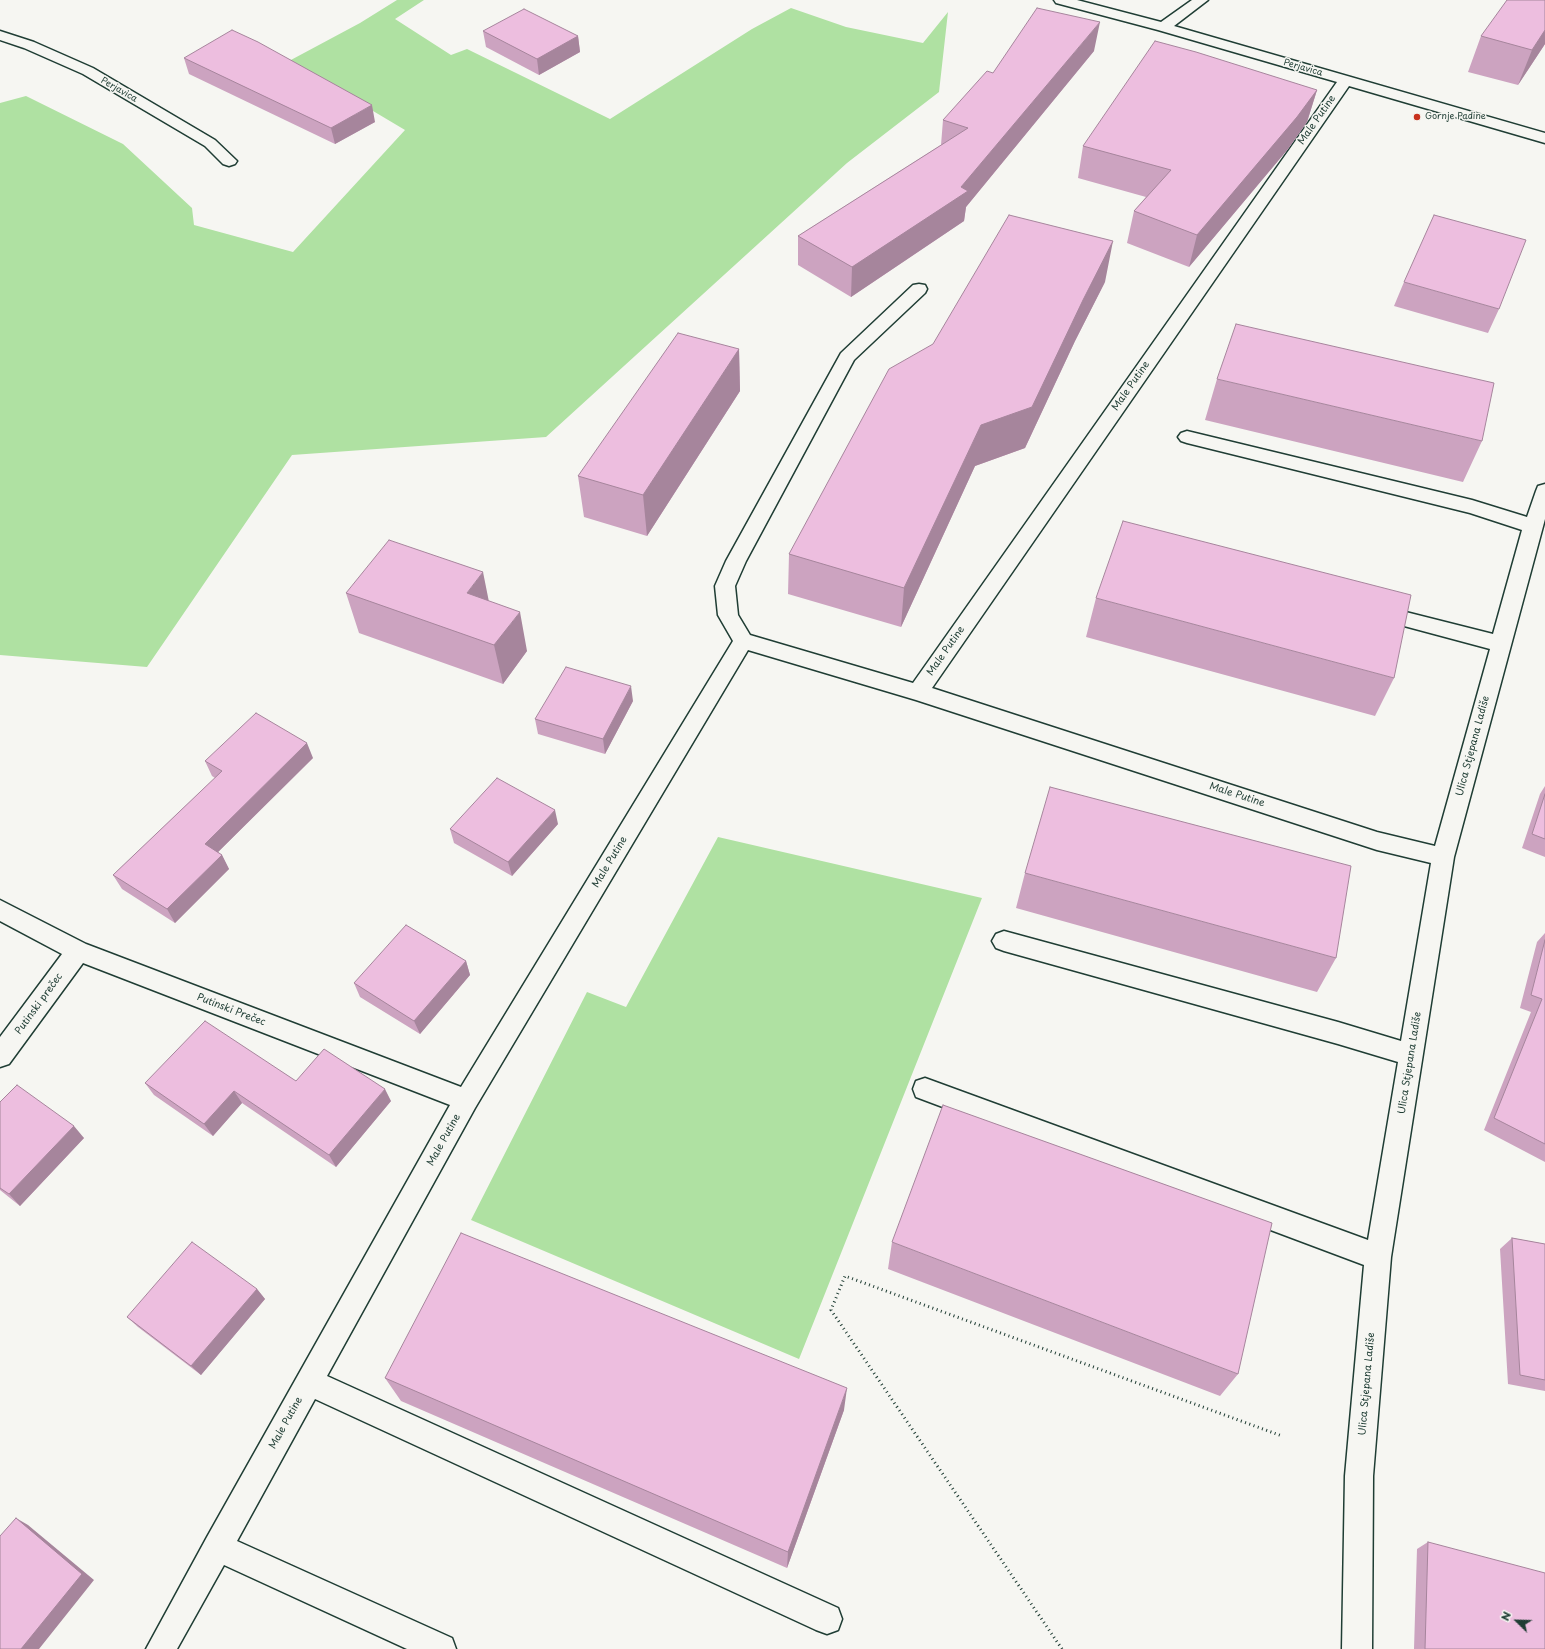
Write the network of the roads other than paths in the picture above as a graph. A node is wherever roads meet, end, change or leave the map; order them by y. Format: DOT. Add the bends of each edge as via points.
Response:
graph roads {
  1 [pos="1061,0"];
  2 [pos="1201,0"];
  3 [pos="1163,27"];
  4 [pos="0,35"];
  5 [pos="1346,80"];
  6 [pos="1545,138"];
  7 [pos="229,161"];
  8 [pos="919,289"];
  9 [pos="1187,437"];
  10 [pos="1545,491"];
  11 [pos="1533,526"];
  12 [pos="1364,608"];
  13 [pos="743,641"];
  14 [pos="1501,644"];
  15 [pos="918,692"];
  16 [pos="1443,857"];
  17 [pos="0,910"];
  18 [pos="1004,941"];
  19 [pos="78,951"];
  20 [pos="0,1056"];
  21 [pos="1411,1056"];
  22 [pos="925,1089"];
  23 [pos="466,1100"];
  24 [pos="1378,1257"];
  25 [pos="309,1382"];
  26 [pos="217,1547"];
  27 [pos="827,1619"];
  28 [pos="161,1649"];
  29 [pos="441,1649"];
  30 [pos="1357,1649"];
  1 -- 3 [label="street, Perjavica"];
  2 -- 3 [label="street"];
  3 -- 5 [label="street, Perjavica"];
  4 -- 7 [label="street, Perjavica" via="88,71 210,143"];
  5 -- 6 [label="street, Perjavica"];
  5 -- 15 [label="street, Male Putine"];
  8 -- 13 [label="street" via="847,357 736,562 725,586 728,615"];
  9 -- 11 [label="street" via="1472,507"];
  10 -- 11 [label="street, Ulica Stjepana Ladiše"];
  11 -- 14 [label="street, Ulica Stjepana Ladiše"];
  12 -- 14 [label="street"];
  13 -- 15 [label="street, Male Putine"];
  13 -- 23 [label="street, Male Putine"];
  14 -- 16 [label="street, Ulica Stjepana Ladiše"];
  15 -- 16 [label="street, Male Putine" via="1377,841"];
  16 -- 21 [label="street, Ulica Stjepana Ladiše"];
  17 -- 19 [label="street, Putinski Prečec"];
  18 -- 21 [label="street" via="1338,1032"];
  19 -- 20 [label="street, Putinski prečec"];
  19 -- 23 [label="street, Putinski Prečec"];
  21 -- 24 [label="street, Ulica Stjepana Ladiše"];
  22 -- 24 [label="street"];
  23 -- 25 [label="street, Male Putine"];
  24 -- 30 [label="street, Ulica Stjepana Ladiše" via="1359,1476"];
  25 -- 26 [label="street, Male Putine"];
  25 -- 27 [label="street"];
  26 -- 28 [label="street, Male Putine"];
  26 -- 29 [label="street"];
}
